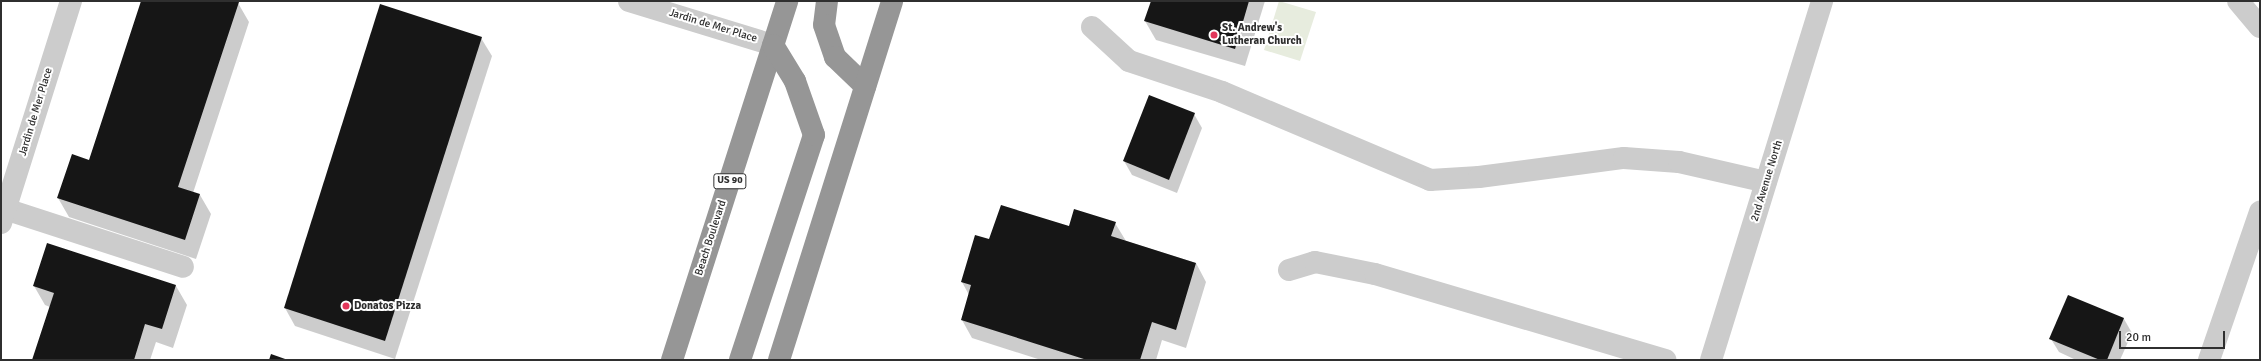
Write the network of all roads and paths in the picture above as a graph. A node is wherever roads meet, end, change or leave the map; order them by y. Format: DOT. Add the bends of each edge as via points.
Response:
graph roads {
  1 [pos="71,1"];
  2 [pos="629,1"];
  3 [pos="787,1"];
  4 [pos="828,1"];
  5 [pos="892,1"];
  6 [pos="1822,1"];
  7 [pos="2238,1"];
  8 [pos="2260,27"];
  9 [pos="1092,28"];
  10 [pos="773,45"];
  11 [pos="865,86"];
  12 [pos="1766,182"];
  13 [pos="2260,212"];
  14 [pos="3,216"];
  15 [pos="183,267"];
  16 [pos="1289,270"];
  17 [pos="672,360"];
  18 [pos="740,360"];
  19 [pos="779,360"];
  20 [pos="1666,360"];
  21 [pos="1711,360"];
  22 [pos="2210,360"];
  1 -- 14 [label="street, Jardin de Mer Place"];
  2 -- 10 [label="street, Jardin de Mer Place"];
  3 -- 10 [label="highway, Beach Boulevard / US 90"];
  4 -- 11 [label="highway" via="824,24 835,57"];
  5 -- 11 [label="highway"];
  6 -- 12 [label="street, 2nd Avenue North"];
  7 -- 8 [label="street"];
  9 -- 12 [label="street" via="1129,61 1222,92 1430,180 1479,177 1624,158 1679,162"];
  10 -- 17 [label="highway, Beach Boulevard / US 90"];
  10 -- 18 [label="highway" via="795,81 814,135"];
  11 -- 19 [label="highway"];
  12 -- 21 [label="street, 2nd Avenue North"];
  13 -- 22 [label="street"];
  14 -- 15 [label="street"];
  16 -- 20 [label="street" via="1315,262 1375,274"];
}
